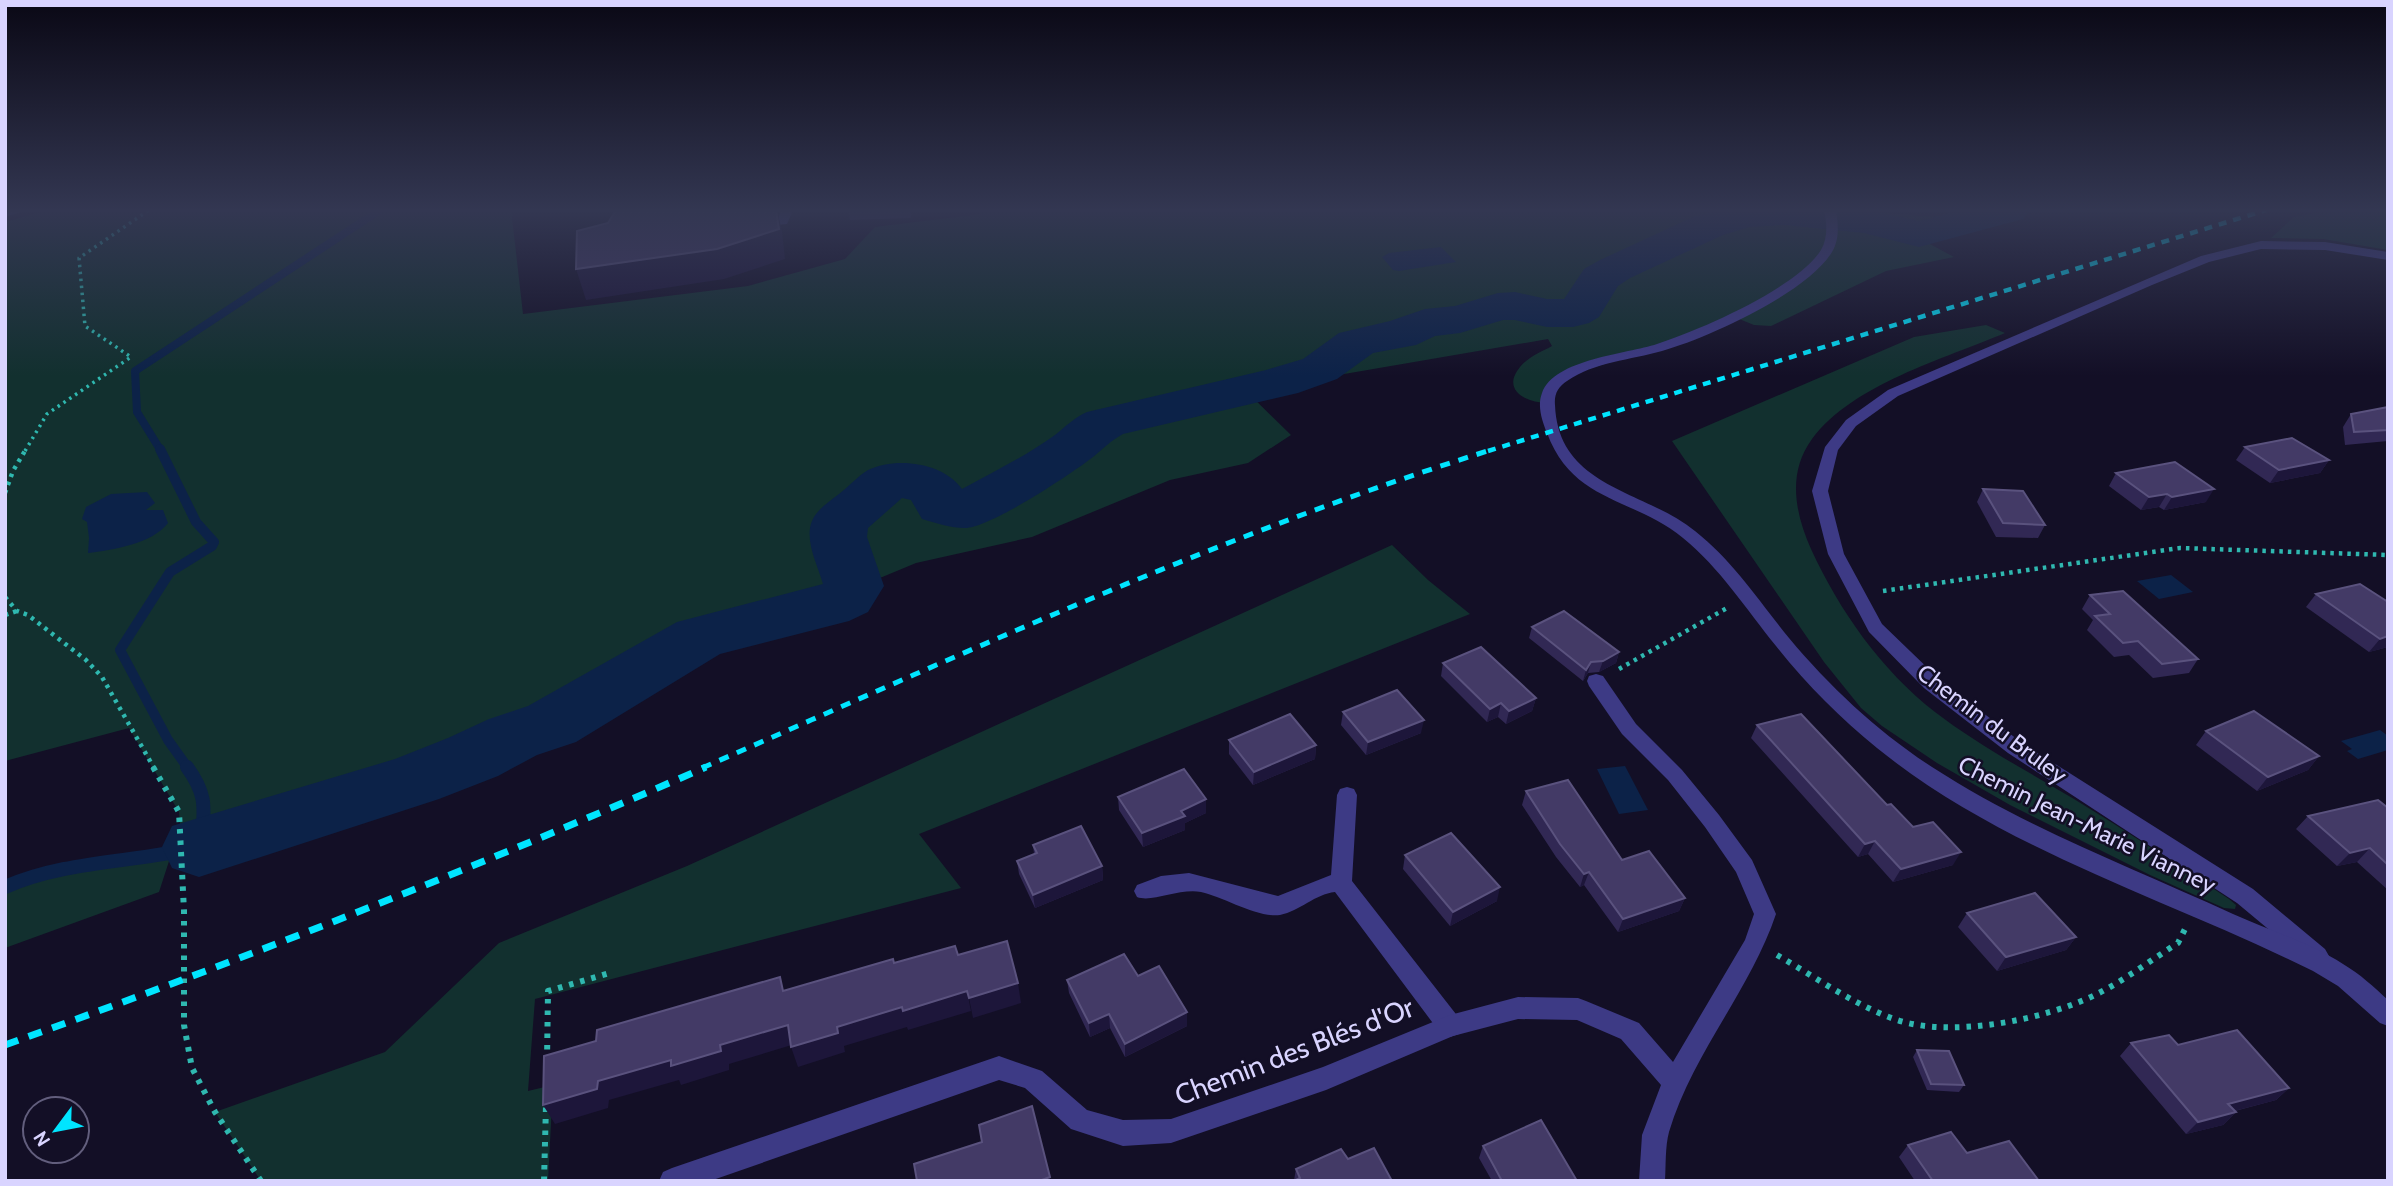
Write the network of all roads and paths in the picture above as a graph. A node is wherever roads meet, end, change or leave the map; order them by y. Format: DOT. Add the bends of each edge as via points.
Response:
graph roads {
  1 [pos="80,265"];
  2 [pos="1814,265"];
  3 [pos="2192,265"];
  4 [pos="5,493"];
  5 [pos="2388,555"];
  6 [pos="1858,595"];
  7 [pos="1747,596"];
  8 [pos="5,597"];
  9 [pos="17,611"];
  10 [pos="5,615"];
  11 [pos="1597,681"];
  12 [pos="1346,795"];
  13 [pos="1341,883"];
  14 [pos="1145,891"];
  15 [pos="2197,907"];
  16 [pos="1755,943"];
  17 [pos="2333,970"];
  18 [pos="613,972"];
  19 [pos="2388,1015"];
  20 [pos="1450,1026"];
  21 [pos="547,1073"];
  22 [pos="1675,1082"];
  23 [pos="546,1100"];
  24 [pos="261,1181"];
  25 [pos="544,1181"];
  26 [pos="672,1181"];
  27 [pos="1652,1181"];
  1 -- 4 [label="path" via="85,326 131,357 47,414"];
  2 -- 7 [label="street, Chemin Jean-Marie Vianney" via="1693,337 1564,377 1548,394 1554,431 1573,469 1598,487 1688,533"];
  3 -- 6 [label="street, Chemin du Bruley" via="1893,393 1851,423 1830,450 1820,491 1836,554"];
  5 -- 6 [label="path" via="2180,548"];
  6 -- 17 [label="street, Chemin du Bruley" via="1875,628 1931,683 2015,748 2245,895"];
  7 -- 11 [label="path"];
  7 -- 15 [label="street, Chemin Jean-Marie Vianney" via="1785,646 1836,700 1919,769 2057,844"];
  8 -- 9 [label="path"];
  9 -- 10 [label="path"];
  9 -- 24 [label="path" via="28,615 103,677 179,812 184,1025 192,1068"];
  11 -- 16 [label="street" via="1629,729 1675,775 1744,866 1765,914"];
  12 -- 13 [label="street"];
  13 -- 14 [label="street" via="1330,882 1281,905 1198,882 1176,881"];
  13 -- 20 [label="street"];
  15 -- 16 [label="path" via="2178,943 2095,995 2030,1016 1977,1025 1935,1026 1896,1020"];
  15 -- 17 [label="street, Chemin Jean-Marie Vianney"];
  16 -- 22 [label="street"];
  17 -- 19 [label="street, Chemin du Bruley"];
  18 -- 21 [label="path" via="548,992"];
  20 -- 22 [label="street, Chemin des Blés d'Or" via="1518,1008 1578,1009 1630,1031"];
  20 -- 26 [label="street, Chemin des Blés d'Or" via="1326,1079 1171,1131 1123,1133 1080,1120 1033,1079 999,1068"];
  22 -- 27 [label="street" via="1656,1135"];
  23 -- 25 [label="path"];
}
